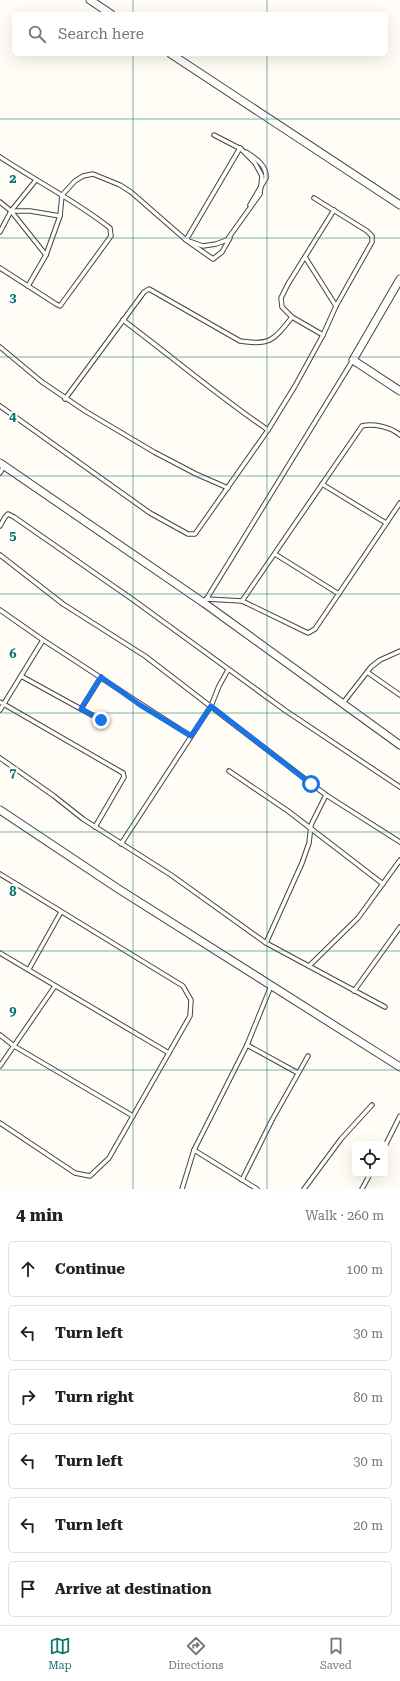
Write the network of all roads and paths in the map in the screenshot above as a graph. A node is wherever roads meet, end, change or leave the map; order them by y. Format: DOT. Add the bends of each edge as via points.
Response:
graph roads {
  1 [pos="90,0"];
  2 [pos="108,12"];
  3 [pos="174,56"];
  4 [pos="214,135"];
  5 [pos="240,148"];
  6 [pos="0,157"];
  7 [pos="36,180"];
  8 [pos="62,195"];
  9 [pos="314,198"];
  10 [pos="0,202"];
  11 [pos="400,205"];
  12 [pos="334,210"];
  13 [pos="11,211"];
  14 [pos="60,216"];
  15 [pos="0,232"];
  16 [pos="186,240"];
  17 [pos="46,255"];
  18 [pos="305,257"];
  19 [pos="0,268"];
  20 [pos="400,279"];
  21 [pos="28,286"];
  22 [pos="336,306"];
  23 [pos="292,317"];
  24 [pos="123,320"];
  25 [pos="323,335"];
  26 [pos="0,347"];
  27 [pos="352,360"];
  28 [pos="400,391"];
  29 [pos="65,399"];
  30 [pos="0,406"];
  31 [pos="268,430"];
  32 [pos="400,435"];
  33 [pos="2,465"];
  34 [pos="0,473"];
  35 [pos="322,484"];
  36 [pos="228,488"];
  37 [pos="400,503"];
  38 [pos="386,523"];
  39 [pos="0,526"];
  40 [pos="275,554"];
  41 [pos="0,555"];
  42 [pos="339,594"];
  43 [pos="205,601"];
  44 [pos="242,601"];
  45 [pos="0,610"];
  46 [pos="43,640"];
  47 [pos="400,651"];
  48 [pos="228,670"];
  49 [pos="367,672"];
  50 [pos="21,676"];
  51 [pos="101,677"];
  52 [pos="400,695"];
  53 [pos="2,703"];
  54 [pos="343,703"];
  55 [pos="211,706"];
  56 [pos="81,709"];
  57 [pos="0,710"];
  58 [pos="101,720"];
  59 [pos="191,736"];
  60 [pos="400,745"];
  61 [pos="0,758"];
  62 [pos="229,771"];
  63 [pos="400,787"];
  64 [pos="326,795"];
  65 [pos="0,810"];
  66 [pos="95,827"];
  67 [pos="311,830"];
  68 [pos="400,842"];
  69 [pos="120,844"];
  70 [pos="400,860"];
  71 [pos="0,874"];
  72 [pos="383,884"];
  73 [pos="61,912"];
  74 [pos="400,927"];
  75 [pos="266,943"];
  76 [pos="0,953"];
  77 [pos="309,966"];
  78 [pos="28,970"];
  79 [pos="55,986"];
  80 [pos="271,986"];
  81 [pos="354,991"];
  82 [pos="385,1008"];
  83 [pos="0,1035"];
  84 [pos="247,1045"];
  85 [pos="14,1046"];
  86 [pos="169,1053"];
  87 [pos="308,1056"];
  88 [pos="0,1066"];
  89 [pos="400,1067"];
  90 [pos="298,1073"];
  91 [pos="372,1105"];
  92 [pos="132,1116"];
  93 [pos="400,1116"];
  94 [pos="0,1123"];
  95 [pos="388,1141"];
  96 [pos="194,1150"];
  97 [pos="368,1177"];
  98 [pos="242,1180"];
  99 [pos="182,1189"];
  100 [pos="257,1189"];
  101 [pos="304,1189"];
  102 [pos="362,1189"];
  1 -- 2 [label="street"];
  3 -- 11 [label="street"];
  4 -- 5 [label="lane"];
  5 -- 16 [label="lane"];
  5 -- 16 [label="lane" via="255,162 262,176 260,194 227,240 204,246"];
  5 -- 16 [label="lane" via="258,161 264,168 266,178 217,257 214,258"];
  6 -- 7 [label="lane"];
  7 -- 8 [label="lane"];
  7 -- 13 [label="lane"];
  8 -- 14 [label="lane"];
  8 -- 16 [label="lane" via="75,181 93,174 131,192"];
  8 -- 21 [label="lane" via="110,228 111,236 60,306"];
  9 -- 12 [label="lane"];
  10 -- 13 [label="lane"];
  12 -- 18 [label="lane"];
  12 -- 22 [label="lane" via="372,236 372,242"];
  13 -- 14 [label="lane"];
  13 -- 15 [label="lane"];
  13 -- 17 [label="lane"];
  14 -- 17 [label="lane"];
  17 -- 21 [label="lane"];
  18 -- 22 [label="lane"];
  18 -- 23 [label="lane" via="281,298 282,307"];
  19 -- 21 [label="lane"];
  20 -- 27 [label="street"];
  22 -- 25 [label="lane"];
  23 -- 24 [label="lane" via="276,336 266,342 256,344 240,341 149,289"];
  23 -- 25 [label="lane"];
  24 -- 29 [label="lane"];
  24 -- 31 [label="lane" via="217,394"];
  25 -- 31 [label="lane"];
  26 -- 29 [label="lane"];
  27 -- 28 [label="street"];
  27 -- 43 [label="lane"];
  29 -- 36 [label="lane" via="154,452"];
  30 -- 36 [label="lane" via="150,513 188,534 195,534"];
  31 -- 36 [label="lane"];
  32 -- 35 [label="lane" via="380,426 362,426"];
  33 -- 34 [label="lane"];
  33 -- 43 [label="street"];
  35 -- 38 [label="lane"];
  35 -- 40 [label="lane"];
  37 -- 38 [label="lane"];
  38 -- 42 [label="lane"];
  39 -- 48 [label="lane" via="8,514 14,517"];
  40 -- 42 [label="lane"];
  40 -- 44 [label="lane"];
  41 -- 55 [label="lane" via="63,604 145,656"];
  42 -- 44 [label="lane" via="315,629 308,633"];
  43 -- 44 [label="lane"];
  43 -- 54 [label="street"];
  45 -- 46 [label="lane"];
  46 -- 50 [label="lane"];
  46 -- 51 [label="lane"];
  47 -- 49 [label="lane" via="380,660"];
  48 -- 55 [label="lane" via="218,686"];
  48 -- 63 [label="lane"];
  49 -- 52 [label="lane"];
  49 -- 54 [label="lane"];
  50 -- 53 [label="lane"];
  50 -- 56 [label="lane"];
  51 -- 56 [label="lane"];
  51 -- 59 [label="lane" via="140,705"];
  53 -- 57 [label="lane"];
  53 -- 66 [label="lane" via="123,773 124,777"];
  54 -- 60 [label="street"];
  55 -- 59 [label="lane"];
  55 -- 64 [label="lane"];
  56 -- 58 [label="lane"];
  59 -- 69 [label="lane"];
  61 -- 66 [label="lane"];
  62 -- 67 [label="lane"];
  64 -- 67 [label="lane"];
  64 -- 68 [label="lane"];
  65 -- 80 [label="street"];
  66 -- 69 [label="lane"];
  67 -- 72 [label="lane"];
  67 -- 75 [label="lane" via="302,863"];
  69 -- 75 [label="lane" via="171,875"];
  70 -- 72 [label="lane"];
  71 -- 73 [label="lane"];
  72 -- 77 [label="lane" via="347,930"];
  73 -- 78 [label="lane"];
  73 -- 86 [label="lane" via="183,986 191,1000 190,1016"];
  74 -- 81 [label="lane"];
  75 -- 77 [label="lane"];
  76 -- 78 [label="lane"];
  77 -- 81 [label="lane"];
  78 -- 79 [label="lane"];
  79 -- 85 [label="lane"];
  79 -- 86 [label="lane"];
  80 -- 84 [label="lane"];
  80 -- 89 [label="street"];
  81 -- 82 [label="lane"];
  83 -- 85 [label="lane"];
  84 -- 90 [label="lane"];
  84 -- 96 [label="lane"];
  85 -- 88 [label="lane"];
  85 -- 92 [label="lane"];
  86 -- 92 [label="lane"];
  87 -- 90 [label="lane"];
  90 -- 98 [label="lane"];
  91 -- 101 [label="lane" via="341,1139"];
  92 -- 94 [label="lane" via="108,1158 90,1176 75,1173"];
  93 -- 95 [label="lane"];
  96 -- 98 [label="lane"];
  96 -- 99 [label="lane"];
  97 -- 102 [label="lane"];
  98 -- 100 [label="lane"];
}
